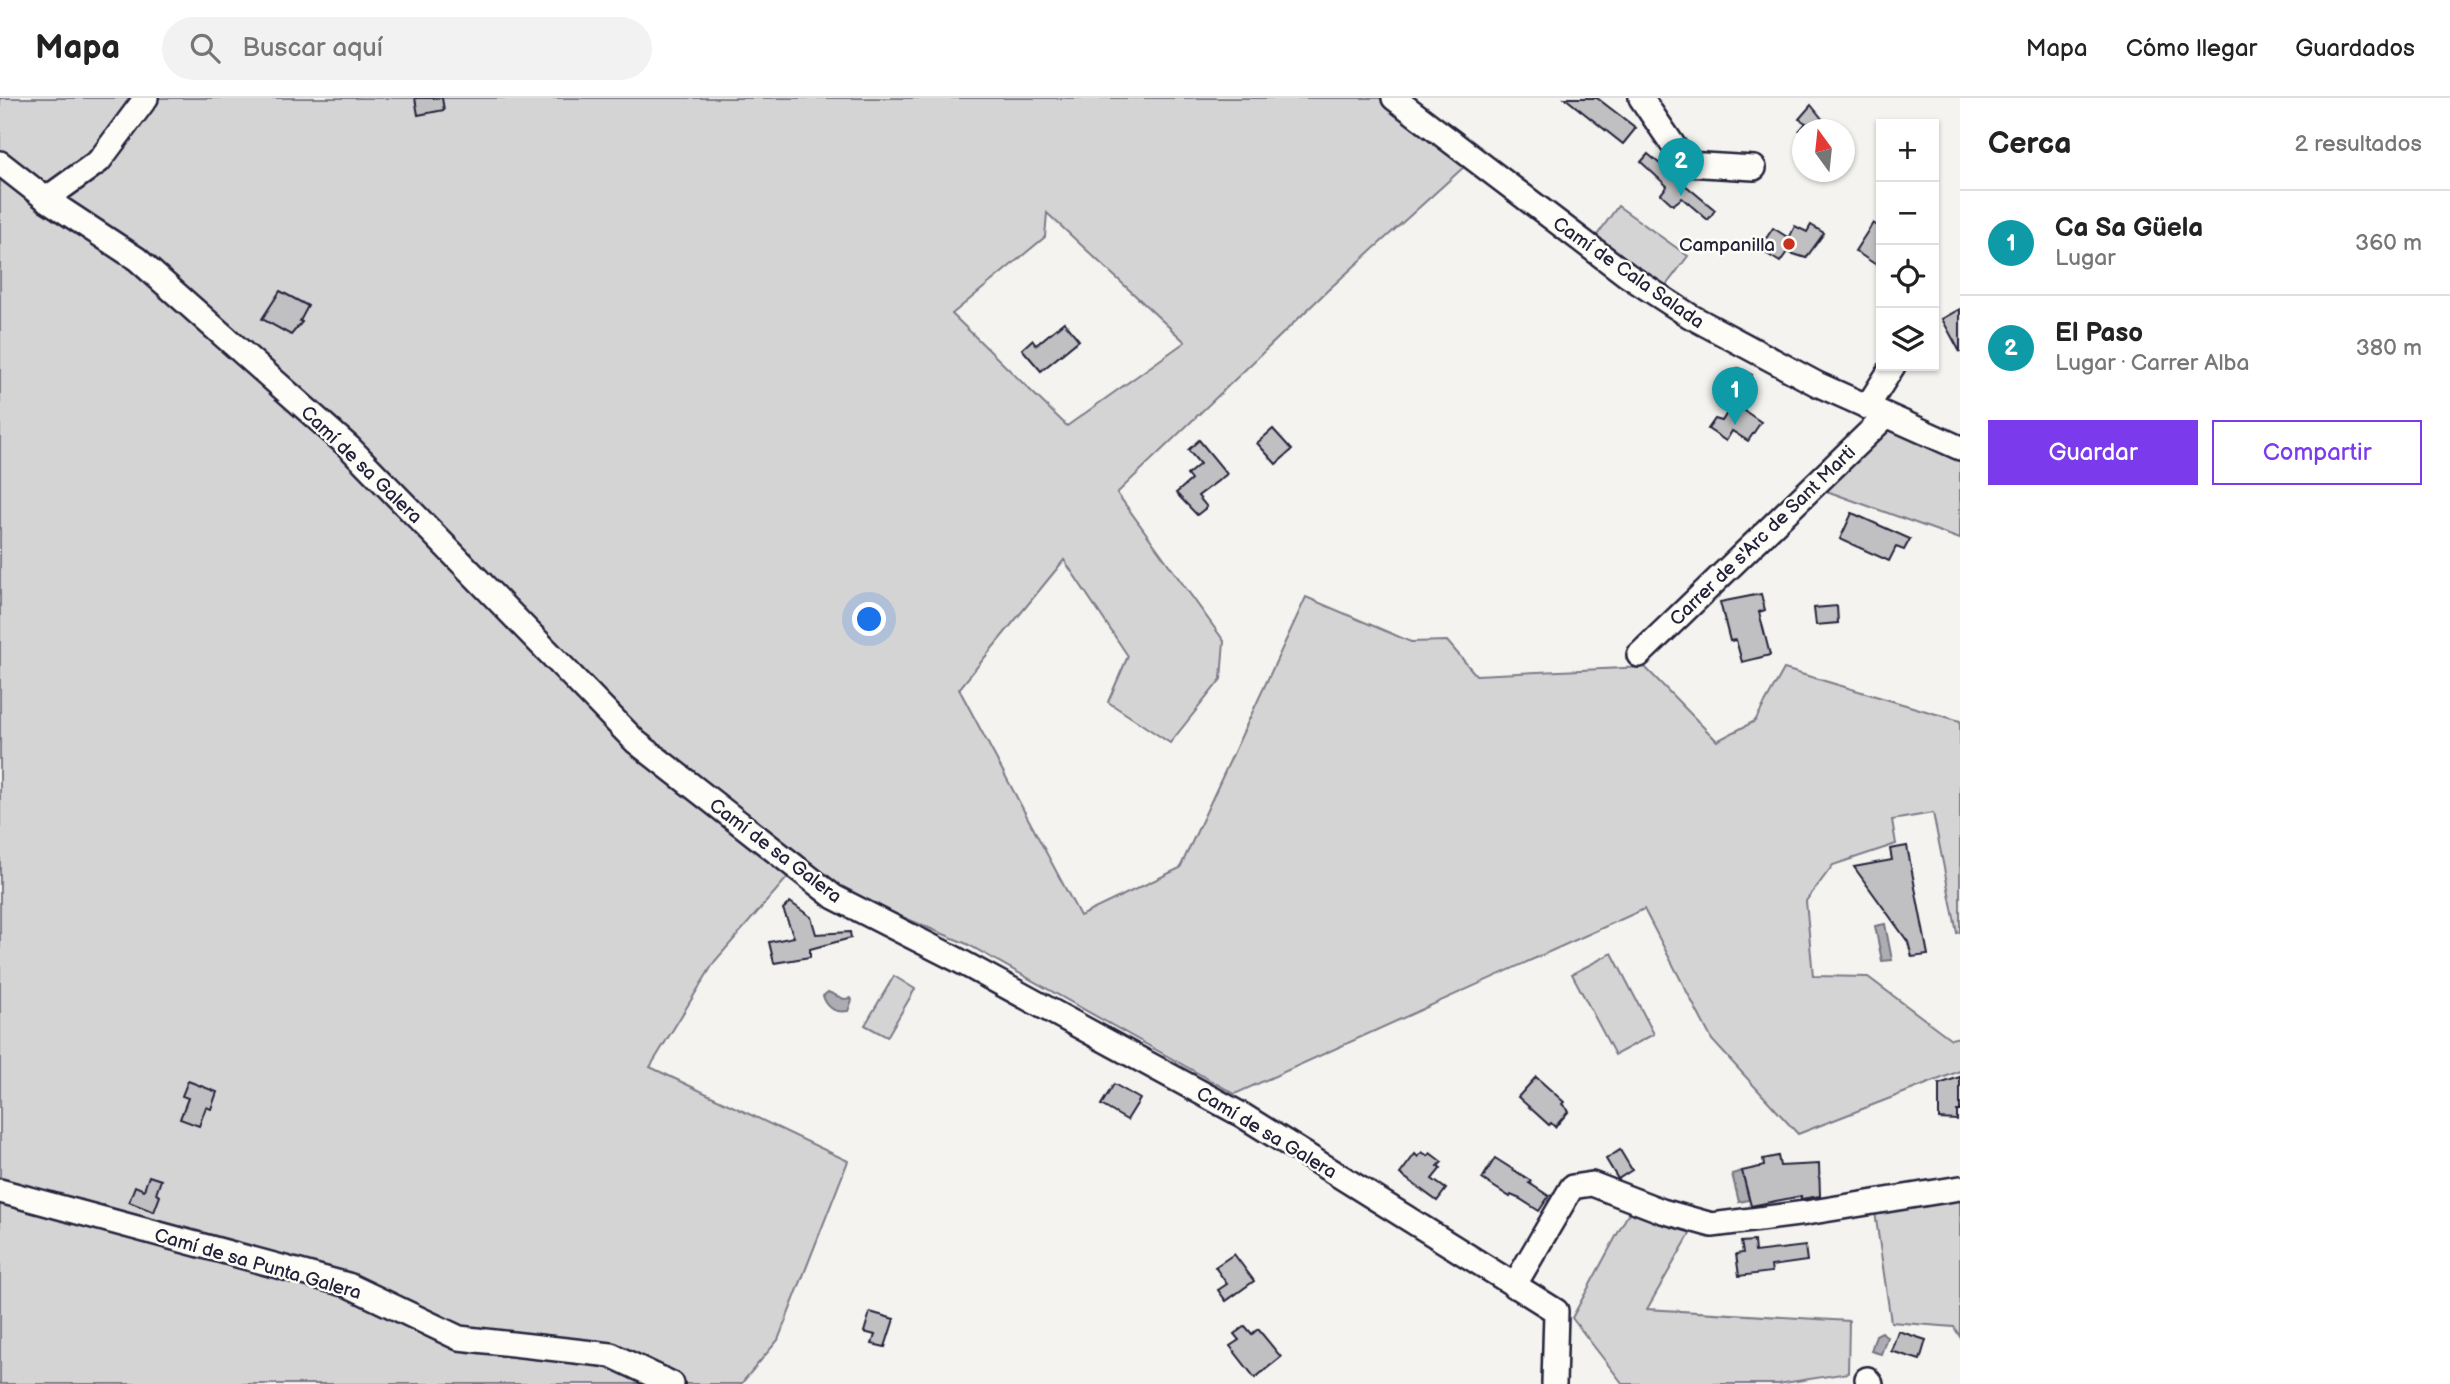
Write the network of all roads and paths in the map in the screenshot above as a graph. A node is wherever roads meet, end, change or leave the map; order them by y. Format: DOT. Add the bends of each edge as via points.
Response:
graph roads {
  1 [pos="146,98"];
  2 [pos="1394,98"];
  3 [pos="1641,98"];
  4 [pos="0,163"];
  5 [pos="1754,168"];
  6 [pos="46,200"];
  7 [pos="1891,371"];
  8 [pos="1876,411"];
  9 [pos="1960,448"];
  10 [pos="1639,655"];
  11 [pos="1960,1188"];
  12 [pos="0,1191"];
  13 [pos="1514,1286"];
  14 [pos="672,1384"];
  15 [pos="1554,1384"];
  1 -- 6 [label="street" via="99,161"];
  2 -- 8 [label="street, Camí de Cala Salada" via="1679,310"];
  3 -- 5 [label="street" via="1686,164"];
  4 -- 6 [label="street, Camí de sa Galera"];
  6 -- 13 [label="street, Camí de sa Galera" via="158,277 349,447 636,742 834,897 1242,1115"];
  7 -- 8 [label="street, Carrer de s'Arc de Sant Marti"];
  8 -- 9 [label="street, Camí de Cala Salada"];
  8 -- 10 [label="street, Carrer de s'Arc de Sant Marti"];
  11 -- 13 [label="street" via="1712,1225 1662,1212 1592,1184 1572,1187"];
  12 -- 14 [label="street, Camí de sa Punta Galera" via="348,1285 459,1338 611,1355"];
  13 -- 15 [label="street, Camí de sa Galera" via="1556,1311"];
}
